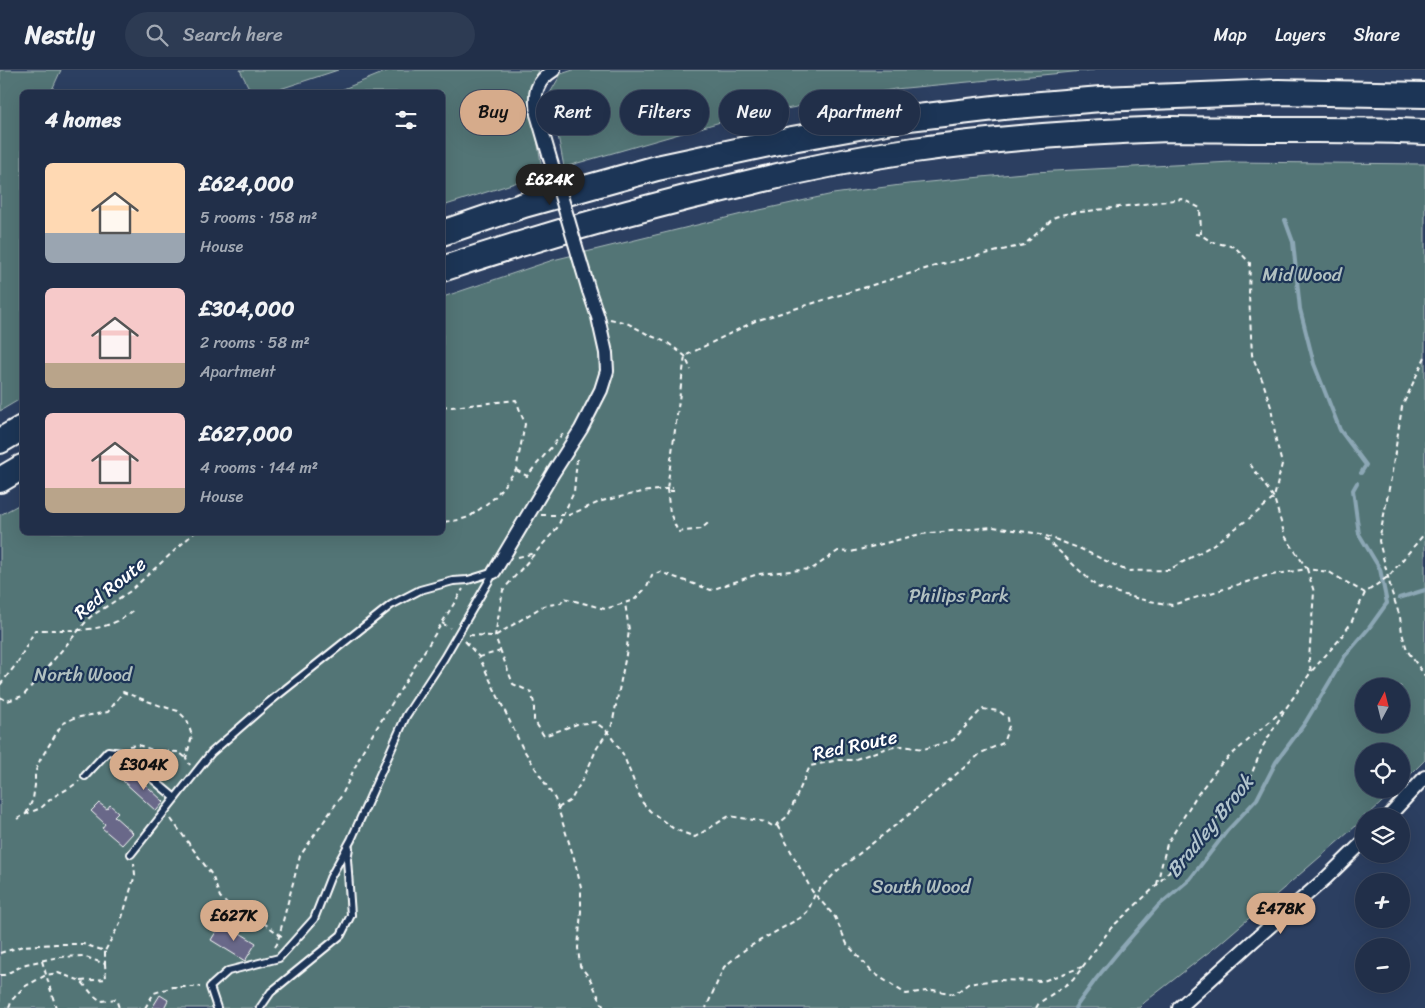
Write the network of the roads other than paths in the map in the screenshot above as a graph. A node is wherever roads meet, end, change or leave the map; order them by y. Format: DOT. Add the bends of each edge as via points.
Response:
graph roads {
  1 [pos="554,70"];
  2 [pos="1425,95"];
  3 [pos="1425,132"];
  4 [pos="445,232"];
  5 [pos="445,268"];
  6 [pos="20,429"];
  7 [pos="0,441"];
  8 [pos="20,468"];
  9 [pos="0,480"];
  10 [pos="494,572"];
  11 [pos="85,776"];
  12 [pos="1425,778"];
  13 [pos="175,798"];
  14 [pos="1397,808"];
  15 [pos="351,840"];
  16 [pos="1355,850"];
  17 [pos="131,854"];
  18 [pos="217,1008"];
  19 [pos="260,1008"];
  20 [pos="1179,1008"];
  1 -- 10 [label="street, bridge" via="538,86 535,98 537,114 598,317 607,371 582,429"];
  2 -- 4 [label="highway" via="1278,92 1101,99 909,118 657,168 524,205"];
  3 -- 5 [label="highway" via="1372,129 1170,130 995,140 913,150 806,169 706,192 523,242"];
  6 -- 7 [label="highway"];
  8 -- 9 [label="highway"];
  10 -- 13 [label="lane" via="420,590 391,605 211,753"];
  10 -- 15 [label="lane" via="406,716"];
  11 -- 13 [label="lane" via="108,752 122,753"];
  12 -- 14 [label="street"];
  13 -- 17 [label="lane"];
  15 -- 18 [label="lane" via="330,878 314,919 279,958 228,971 210,987"];
  15 -- 19 [label="lane" via="347,860 351,915 341,935 270,992"];
  16 -- 20 [label="street"];
}
